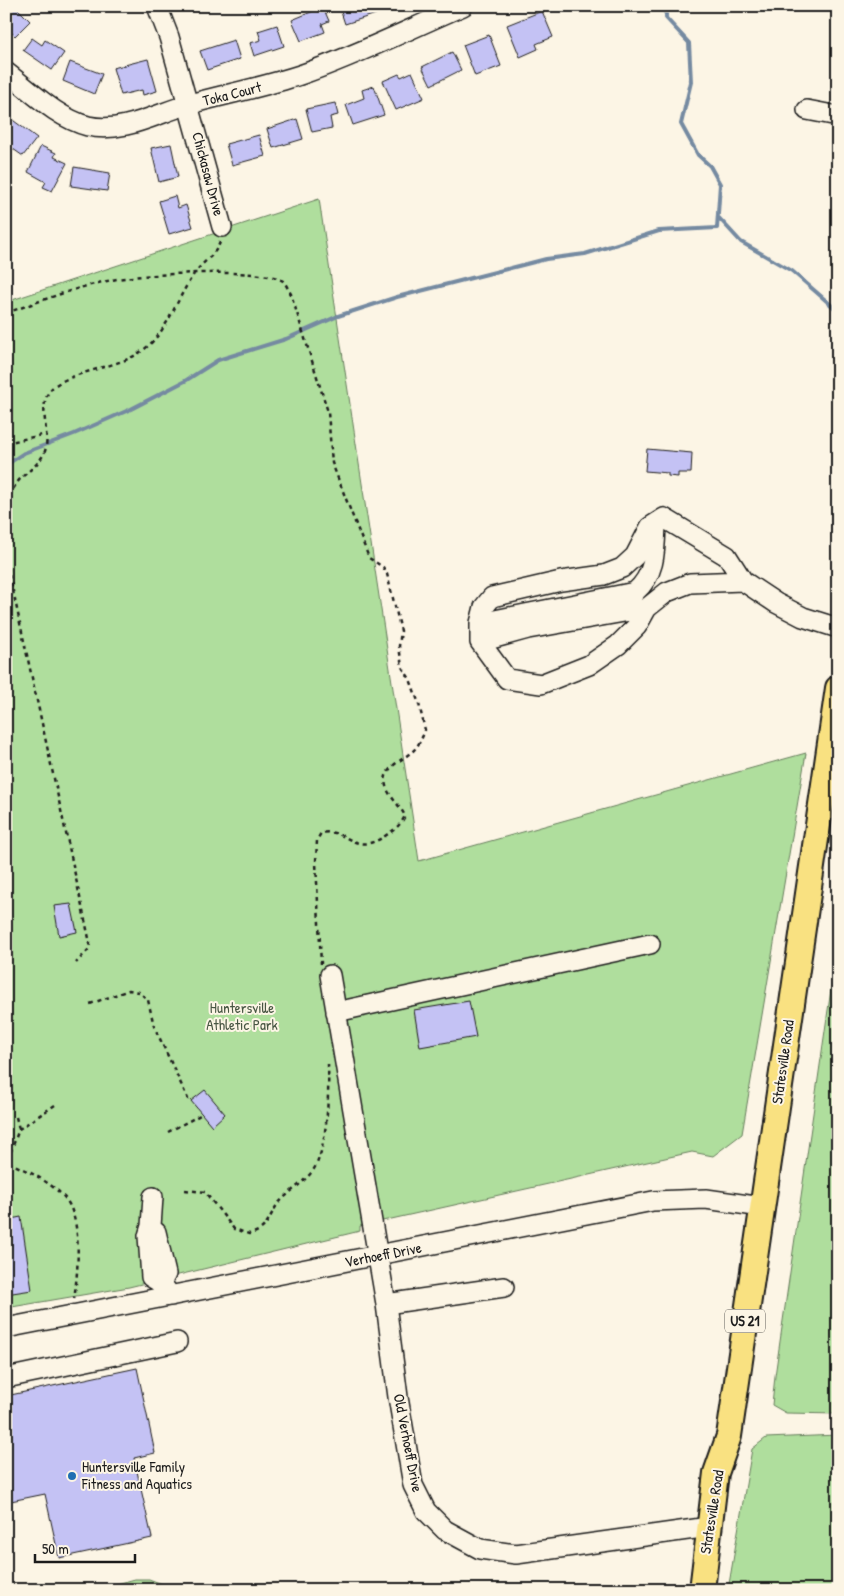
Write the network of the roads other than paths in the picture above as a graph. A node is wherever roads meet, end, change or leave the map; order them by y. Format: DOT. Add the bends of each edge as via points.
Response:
graph roads {
  1 [pos="157,6"];
  2 [pos="456,8"];
  3 [pos="6,72"];
  4 [pos="189,104"];
  5 [pos="806,110"];
  6 [pos="838,116"];
  7 [pos="222,227"];
  8 [pos="660,521"];
  9 [pos="743,581"];
  10 [pos="647,608"];
  11 [pos="838,628"];
  12 [pos="480,633"];
  13 [pos="838,688"];
  14 [pos="650,944"];
  15 [pos="326,973"];
  16 [pos="336,1012"];
  17 [pos="152,1197"];
  18 [pos="762,1207"];
  19 [pos="377,1256"];
  20 [pos="504,1287"];
  21 [pos="166,1290"];
  22 [pos="386,1304"];
  23 [pos="6,1328"];
  24 [pos="177,1342"];
  25 [pos="6,1378"];
  26 [pos="729,1436"];
  27 [pos="709,1527"];
  28 [pos="702,1590"];
  29 [pos="710,1590"];
  1 -- 4 [label="street, Chickasaw Drive"];
  2 -- 4 [label="street, Toka Court" via="378,45 300,75 230,96"];
  3 -- 4 [label="street, Toka Court" via="66,117 89,126 130,124"];
  4 -- 7 [label="street, Chickasaw Drive"];
  5 -- 6 [label="street"];
  8 -- 9 [label="street" via="727,556"];
  8 -- 12 [label="street" via="650,527 635,556 622,568 604,575 492,597 484,607"];
  8 -- 12 [label="street" via="654,562 642,586 635,592"];
  9 -- 10 [label="street" via="690,583 666,592"];
  9 -- 11 [label="street" via="776,604"];
  10 -- 12 [label="street" via="528,629"];
  10 -- 12 [label="street" via="637,626 611,650 589,665 541,684 507,679"];
  13 -- 18 [label="main road, Statesville Road / US 21"];
  14 -- 16 [label="street"];
  15 -- 16 [label="street, Old Verhoeff Drive"];
  16 -- 19 [label="street, Old Verhoeff Drive"];
  17 -- 21 [label="street" via="148,1236 151,1277"];
  18 -- 19 [label="street, Verhoeff Drive" via="706,1199 653,1201"];
  18 -- 26 [label="main road, Statesville Road / US 21"];
  19 -- 21 [label="street, Verhoeff Drive"];
  19 -- 22 [label="street, Old Verhoeff Drive"];
  20 -- 22 [label="street"];
  21 -- 23 [label="street, Verhoeff Drive" via="72,1315"];
  22 -- 27 [label="street, Old Verhoeff Drive" via="414,1486 426,1511 445,1530 480,1549 516,1554"];
  24 -- 25 [label="street"];
  26 -- 27 [label="main road, Statesville Road / US 21" via="716,1473"];
  26 -- 29 [label="main road, Statesville Road / US 21" via="730,1475"];
  27 -- 28 [label="main road, Statesville Road / US 21"];
}
